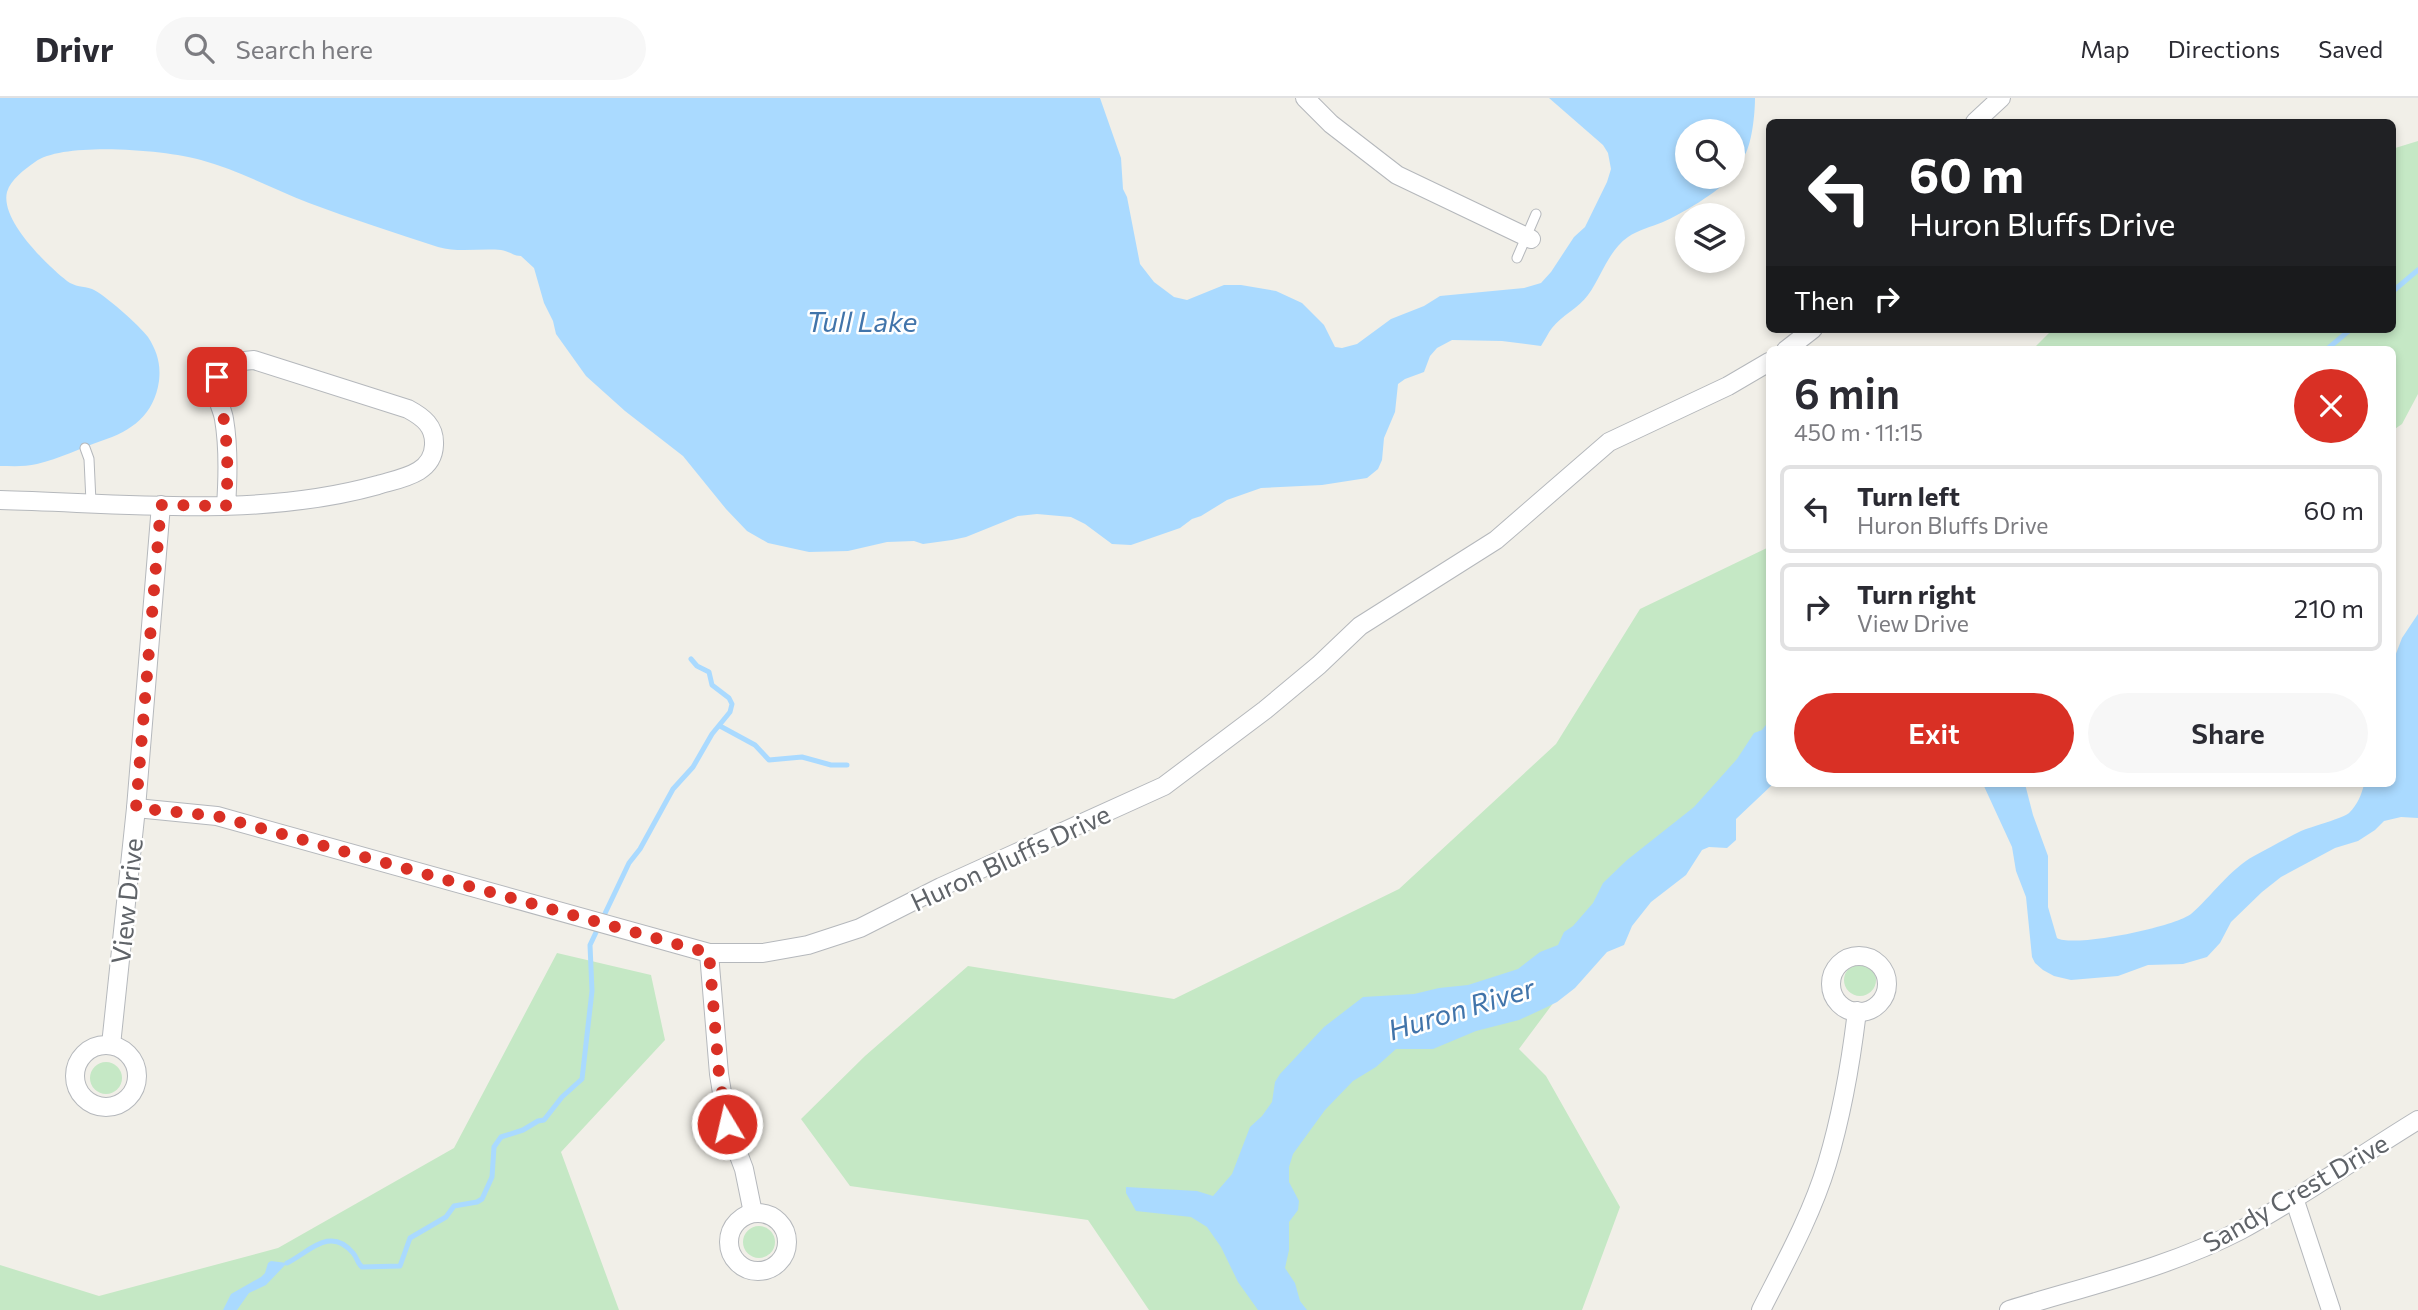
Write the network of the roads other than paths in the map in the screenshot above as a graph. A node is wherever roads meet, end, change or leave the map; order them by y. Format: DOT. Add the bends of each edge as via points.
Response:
graph roads {
  1 [pos="1305,98"];
  2 [pos="2001,98"];
  3 [pos="1978,119"];
  4 [pos="1536,215"];
  5 [pos="1529,238"];
  6 [pos="1517,258"];
  7 [pos="1808,333"];
  8 [pos="1791,346"];
  9 [pos="1766,364"];
  10 [pos="85,448"];
  11 [pos="0,500"];
  12 [pos="91,502"];
  13 [pos="161,505"];
  14 [pos="226,506"];
  15 [pos="136,808"];
  16 [pos="709,953"];
  17 [pos="1857,1011"];
  18 [pos="111,1045"];
  19 [pos="2418,1120"];
  20 [pos="2294,1198"];
  21 [pos="753,1213"];
  22 [pos="1761,1310"];
  23 [pos="2009,1310"];
  24 [pos="2331,1310"];
  1 -- 5 [label="street" via="1397,175"];
  2 -- 3 [label="street"];
  4 -- 5 [label="lane"];
  5 -- 6 [label="lane"];
  7 -- 8 [label="street"];
  9 -- 16 [label="street, Huron Bluffs Drive" via="1728,387 1609,442 1496,540 1360,626 1265,710 1164,786 860,928 763,953"];
  10 -- 12 [label="lane"];
  11 -- 12 [label="street"];
  12 -- 13 [label="street"];
  13 -- 14 [label="street"];
  13 -- 15 [label="street, View Drive"];
  14 -- 14 [label="street" via="354,491 416,474 428,463 434,446 431,427 408,409 254,360 228,365 217,377 215,388 224,418"];
  15 -- 16 [label="street, Huron Bluffs Drive" via="217,816"];
  15 -- 18 [label="street, View Drive"];
  16 -- 21 [label="street" via="727,1124 744,1169"];
  17 -- 22 [label="street" via="1827,1165"];
  19 -- 20 [label="street, Sandy Crest Drive"];
  20 -- 23 [label="street, Sandy Crest Drive" via="2241,1230 2189,1253"];
  20 -- 24 [label="street"];
}
